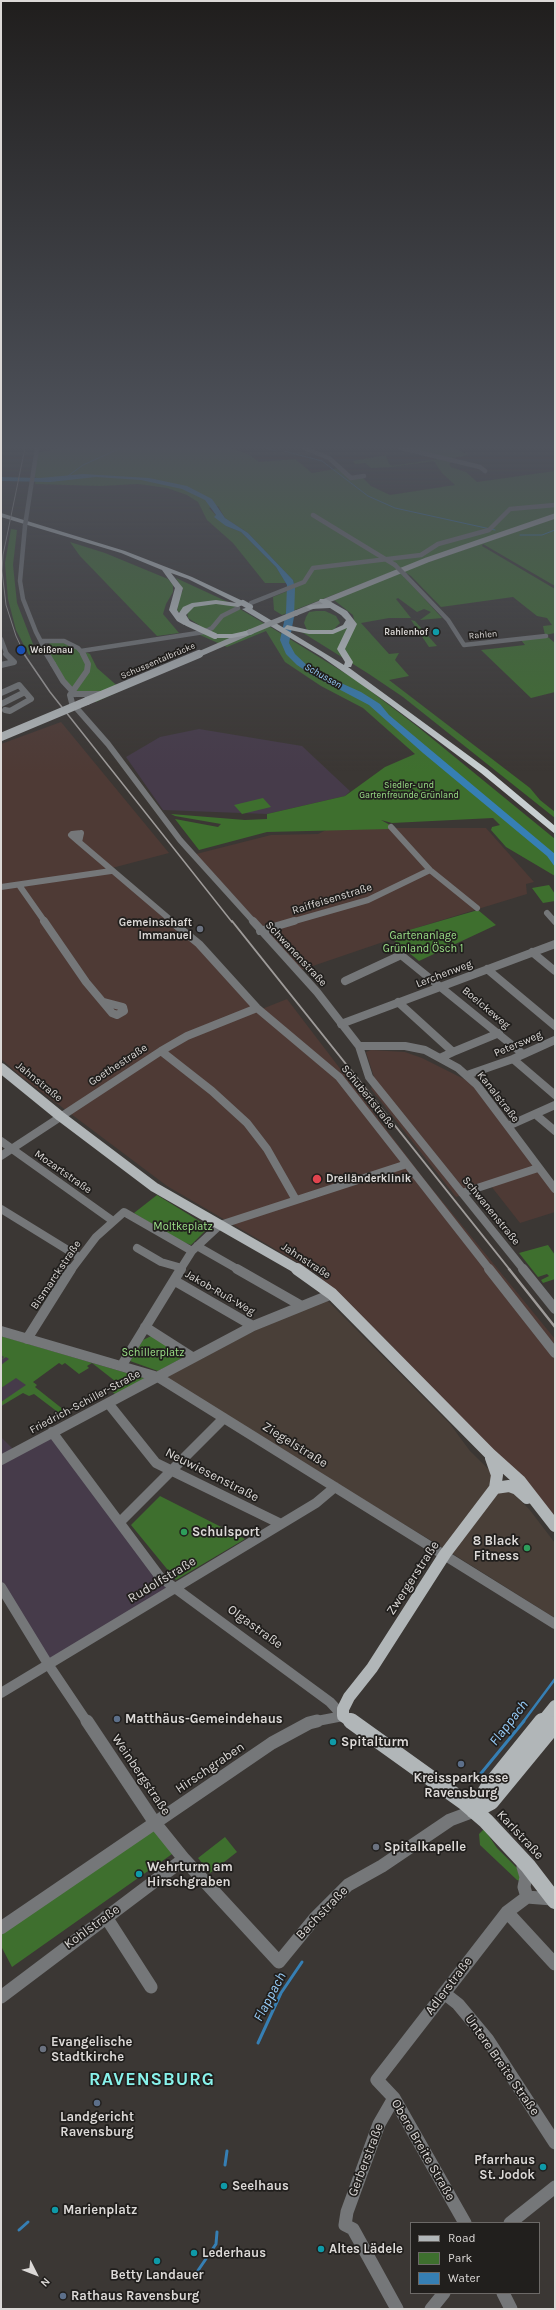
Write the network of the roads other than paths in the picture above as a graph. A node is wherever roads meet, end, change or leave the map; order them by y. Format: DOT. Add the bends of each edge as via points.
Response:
graph roads {
  1 [pos="22,556"];
  2 [pos="128,556"];
  3 [pos="378,556"];
  4 [pos="403,556"];
  5 [pos="439,556"];
  6 [pos="382,558"];
  7 [pos="169,572"];
  8 [pos="323,601"];
  9 [pos="245,606"];
  10 [pos="310,606"];
  11 [pos="334,606"];
  12 [pos="350,619"];
  13 [pos="187,622"];
  14 [pos="278,624"];
  15 [pos="250,632"];
  16 [pos="300,635"];
  17 [pos="215,636"];
  18 [pos="546,636"];
  19 [pos="1,639"];
  20 [pos="41,641"];
  21 [pos="228,641"];
  22 [pos="81,651"];
  23 [pos="1,665"];
  24 [pos="348,665"];
  25 [pos="25,692"];
  26 [pos="1,693"];
  27 [pos="107,693"];
  28 [pos="75,694"];
  29 [pos="87,701"];
  30 [pos="1,704"];
  31 [pos="2,710"];
  32 [pos="1,737"];
  33 [pos="555,823"];
  34 [pos="391,827"];
  35 [pos="555,831"];
  36 [pos="80,842"];
  37 [pos="430,870"];
  38 [pos="111,871"];
  39 [pos="19,885"];
  40 [pos="1,887"];
  41 [pos="477,908"];
  42 [pos="547,913"];
  43 [pos="555,922"];
  44 [pos="260,931"];
  45 [pos="555,944"];
  46 [pos="532,952"];
  47 [pos="487,969"];
  48 [pos="555,970"];
  49 [pos="344,982"];
  50 [pos="442,986"];
  51 [pos="104,1002"];
  52 [pos="398,1002"];
  53 [pos="257,1008"];
  54 [pos="341,1024"];
  55 [pos="555,1026"];
  56 [pos="499,1034"];
  57 [pos="555,1040"];
  58 [pos="359,1046"];
  59 [pos="161,1051"];
  60 [pos="453,1052"];
  61 [pos="524,1054"];
  62 [pos="440,1058"];
  63 [pos="513,1059"];
  64 [pos="1,1068"];
  65 [pos="467,1075"];
  66 [pos="555,1094"];
  67 [pos="555,1105"];
  68 [pos="534,1114"];
  69 [pos="60,1116"];
  70 [pos="508,1126"];
  71 [pos="555,1131"];
  72 [pos="1,1141"];
  73 [pos="11,1149"];
  74 [pos="1,1156"];
  75 [pos="407,1164"];
  76 [pos="538,1168"];
  77 [pos="553,1184"];
  78 [pos="462,1193"];
  79 [pos="296,1200"];
  80 [pos="1,1209"];
  81 [pos="113,1221"];
  82 [pos="220,1225"];
  83 [pos="137,1248"];
  84 [pos="194,1248"];
  85 [pos="79,1257"];
  86 [pos="182,1268"];
  87 [pos="174,1281"];
  88 [pos="332,1294"];
  89 [pos="300,1305"];
  90 [pos="555,1309"];
  91 [pos="253,1326"];
  92 [pos="145,1328"];
  93 [pos="1,1332"];
  94 [pos="27,1339"];
  95 [pos="555,1353"];
  96 [pos="192,1357"];
  97 [pos="122,1365"];
  98 [pos="158,1377"];
  99 [pos="108,1403"];
  100 [pos="224,1418"];
  101 [pos="52,1432"];
  102 [pos="490,1454"];
  103 [pos="1,1460"];
  104 [pos="172,1471"];
  105 [pos="335,1487"];
  106 [pos="495,1488"];
  107 [pos="120,1522"];
  108 [pos="553,1523"];
  109 [pos="281,1524"];
  110 [pos="445,1554"];
  111 [pos="1,1587"];
  112 [pos="174,1589"];
  113 [pos="555,1624"];
  114 [pos="48,1664"];
  115 [pos="1,1693"];
  116 [pos="555,1706"];
  117 [pos="344,1716"];
  118 [pos="555,1724"];
  119 [pos="474,1811"];
  120 [pos="152,1818"];
  121 [pos="506,1842"];
  122 [pos="184,1859"];
  123 [pos="554,1900"];
  124 [pos="522,1901"];
  125 [pos="507,1912"];
  126 [pos="106,1917"];
  127 [pos="1,1928"];
  128 [pos="279,1962"];
  129 [pos="555,1964"];
  130 [pos="151,1987"];
  131 [pos="444,1992"];
  132 [pos="1,1997"];
  133 [pos="377,2080"];
  134 [pos="394,2098"];
  135 [pos="555,2144"];
  136 [pos="555,2187"];
  137 [pos="464,2222"];
  138 [pos="511,2222"];
  139 [pos="443,2294"];
  140 [pos="504,2294"];
  141 [pos="398,2309"];
  142 [pos="431,2309"];
  143 [pos="511,2309"];
  1 -- 20 [label="street, bridge" via="20,581 23,599"];
  2 -- 7 [label="highway"];
  3 -- 6 [label="street"];
  4 -- 6 [label="street"];
  5 -- 8 [label="main road, Schussentalbrücke"];
  6 -- 9 [label="street" via="320,566 309,572 307,580 302,583"];
  6 -- 18 [label="street, Rahlen, bridge" via="395,565 448,620 464,645"];
  7 -- 9 [label="highway"];
  7 -- 13 [label="highway" via="179,588 172,608 174,613"];
  8 -- 10 [label="main road, Schussentalbrücke"];
  8 -- 11 [label="highway"];
  9 -- 13 [label="highway" via="208,602 192,605 182,615"];
  9 -- 14 [label="highway"];
  9 -- 22 [label="street" via="222,616 212,628 204,632"];
  10 -- 11 [label="highway"];
  10 -- 15 [label="main road, Schussentalbrücke, bridge"];
  11 -- 12 [label="highway"];
  12 -- 16 [label="highway" via="346,626 333,632"];
  12 -- 24 [label="highway" via="353,624 341,649 349,662"];
  13 -- 17 [label="highway, bridge"];
  14 -- 16 [label="highway"];
  14 -- 16 [label="highway"];
  15 -- 17 [label="highway"];
  15 -- 21 [label="main road, Schussentalbrücke"];
  16 -- 24 [label="highway"];
  16 -- 35 [label="highway" via="424,725"];
  17 -- 21 [label="highway"];
  19 -- 23 [label="street" via="5,652 14,662"];
  20 -- 22 [label="street" via="64,642"];
  20 -- 28 [label="street, bridge" via="52,664"];
  21 -- 27 [label="main road, Schussentalbrücke"];
  22 -- 44 [label="street, Schwanenstraße" via="88,661 87,671 70,695 72,703 108,744 180,840"];
  24 -- 33 [label="highway" via="434,726"];
  25 -- 26 [label="street" via="19,685"];
  25 -- 30 [label="street"];
  25 -- 31 [label="street" via="32,700 10,711"];
  27 -- 28 [label="street"];
  27 -- 29 [label="main road, Schussentalbrücke"];
  28 -- 29 [label="street"];
  29 -- 32 [label="main road, Schussentalbrücke, bridge"];
  34 -- 37 [label="street"];
  36 -- 38 [label="street, Schubertstraße"];
  37 -- 41 [label="street"];
  37 -- 44 [label="street, Raiffeisenstraße" via="368,900"];
  38 -- 39 [label="street"];
  38 -- 53 [label="street, Schubertstraße" via="200,944"];
  39 -- 40 [label="street"];
  39 -- 51 [label="street" via="72,965"];
  42 -- 43 [label="street"];
  44 -- 54 [label="street, Schwanenstraße" via="317,992"];
  45 -- 46 [label="street, Lerchenweg"];
  46 -- 47 [label="street, Lerchenweg"];
  46 -- 48 [label="street"];
  47 -- 50 [label="street, Lerchenweg"];
  47 -- 55 [label="street"];
  49 -- 50 [label="street, Boelckeweg" via="400,952"];
  50 -- 52 [label="street, Lerchenweg"];
  50 -- 56 [label="street, Boelckeweg"];
  52 -- 54 [label="street, Lerchenweg"];
  52 -- 60 [label="street"];
  53 -- 59 [label="street, Goethestraße" via="187,1036"];
  53 -- 75 [label="street, Schubertstraße" via="339,1076"];
  54 -- 58 [label="street, Schwanenstraße"];
  56 -- 60 [label="street"];
  56 -- 61 [label="street, Boelckeweg"];
  57 -- 61 [label="street, Petersweg"];
  58 -- 62 [label="street, Kanalstraße" via="405,1046 425,1050"];
  58 -- 78 [label="street, Schwanenstraße" via="369,1077"];
  59 -- 69 [label="street, Goethestraße"];
  59 -- 79 [label="street" via="244,1120 267,1148"];
  60 -- 62 [label="street"];
  61 -- 63 [label="street, Petersweg"];
  62 -- 65 [label="street, Kanalstraße"];
  63 -- 65 [label="street, Petersweg"];
  63 -- 66 [label="street"];
  64 -- 69 [label="main road, Jahnstraße"];
  65 -- 70 [label="street, Kanalstraße"];
  67 -- 68 [label="street"];
  68 -- 70 [label="street"];
  68 -- 71 [label="street"];
  69 -- 73 [label="street, Goethestraße"];
  69 -- 82 [label="main road, Jahnstraße" via="154,1187"];
  70 -- 76 [label="street, Kanalstraße"];
  72 -- 73 [label="street, Mozartstraße"];
  73 -- 74 [label="street, Goethestraße"];
  73 -- 81 [label="street, Mozartstraße"];
  75 -- 79 [label="street"];
  75 -- 95 [label="street, Schubertstraße"];
  76 -- 77 [label="street, Kanalstraße"];
  76 -- 78 [label="street"];
  78 -- 90 [label="street, Schwanenstraße"];
  79 -- 82 [label="street"];
  80 -- 85 [label="street"];
  81 -- 84 [label="street, Bismarckstraße" via="124,1212"];
  81 -- 85 [label="street, Bismarckstraße"];
  82 -- 84 [label="street"];
  82 -- 88 [label="main road, Jahnstraße" via="304,1273"];
  83 -- 86 [label="street" via="161,1262"];
  84 -- 86 [label="street"];
  84 -- 89 [label="street"];
  85 -- 94 [label="street, Bismarckstraße"];
  86 -- 87 [label="street"];
  87 -- 91 [label="street, Jakob-Ruß-Weg"];
  87 -- 92 [label="street"];
  88 -- 89 [label="street, Friedrich-Schiller-Straße"];
  88 -- 102 [label="main road, Jahnstraße"];
  89 -- 91 [label="street, Friedrich-Schiller-Straße"];
  91 -- 96 [label="street, Friedrich-Schiller-Straße"];
  92 -- 96 [label="street"];
  92 -- 97 [label="street"];
  93 -- 94 [label="street, Ziegelstraße"];
  94 -- 97 [label="street, Ziegelstraße"];
  96 -- 98 [label="street, Friedrich-Schiller-Straße"];
  97 -- 98 [label="street, Ziegelstraße"];
  98 -- 99 [label="street, Friedrich-Schiller-Straße"];
  98 -- 100 [label="street, Ziegelstraße"];
  99 -- 101 [label="street, Friedrich-Schiller-Straße"];
  99 -- 104 [label="street, Neuwiesenstraße" via="156,1463"];
  100 -- 104 [label="street"];
  100 -- 105 [label="street, Ziegelstraße"];
  101 -- 103 [label="street, Friedrich-Schiller-Straße"];
  101 -- 107 [label="street, Olgastraße"];
  102 -- 106 [label="main road" via="497,1475"];
  102 -- 108 [label="main road, Jahnstraße" via="520,1481"];
  104 -- 107 [label="street"];
  104 -- 109 [label="street, Neuwiesenstraße"];
  105 -- 109 [label="street, Rudolfstraße" via="316,1503"];
  105 -- 110 [label="street, Ziegelstraße"];
  106 -- 108 [label="main road" via="509,1486 517,1489"];
  106 -- 110 [label="main road, Zwergerstraße"];
  107 -- 112 [label="street, Olgastraße" via="160,1577"];
  109 -- 112 [label="street, Rudolfstraße"];
  110 -- 113 [label="street, Ziegelstraße"];
  110 -- 117 [label="main road, Zwergerstraße" via="372,1668 348,1698 343,1709"];
  111 -- 114 [label="street, Weinbergstraße"];
  112 -- 114 [label="street, Rudolfstraße"];
  112 -- 117 [label="street, Olgastraße" via="330,1702"];
  114 -- 115 [label="street, Rudolfstraße"];
  114 -- 120 [label="street, Weinbergstraße"];
  116 -- 119 [label="main road" via="483,1795"];
  117 -- 119 [label="main road, Olgastraße"];
  117 -- 120 [label="street, Hirschgraben" via="309,1723 272,1743"];
  118 -- 119 [label="main road" via="491,1802"];
  119 -- 121 [label="main road, Karlstraße"];
  119 -- 128 [label="street, Bachstraße" via="450,1820 382,1866 348,1885 315,1918"];
  120 -- 122 [label="street, Weinbergstraße"];
  120 -- 127 [label="street, Hirschgraben"];
  121 -- 123 [label="main road, Karlstraße"];
  121 -- 124 [label="street" via="523,1868"];
  122 -- 126 [label="street, Kohlstraße"];
  122 -- 128 [label="street, Weinbergstraße" via="247,1924"];
  123 -- 124 [label="street"];
  124 -- 125 [label="street, Adlerstraße"];
  125 -- 129 [label="street"];
  125 -- 131 [label="street, Adlerstraße"];
  126 -- 130 [label="street"];
  126 -- 132 [label="street, Kohlstraße"];
  131 -- 133 [label="street, Adlerstraße"];
  131 -- 135 [label="street, Untere Breite Straße" via="458,2004 488,2040"];
  133 -- 134 [label="street, Obere Breite Straße"];
  134 -- 137 [label="street, Obere Breite Straße"];
  134 -- 141 [label="street, Gerberstraße" via="379,2124 347,2212 345,2225 353,2229"];
  136 -- 138 [label="street"];
  139 -- 142 [label="street"];
  140 -- 143 [label="street"];
}
